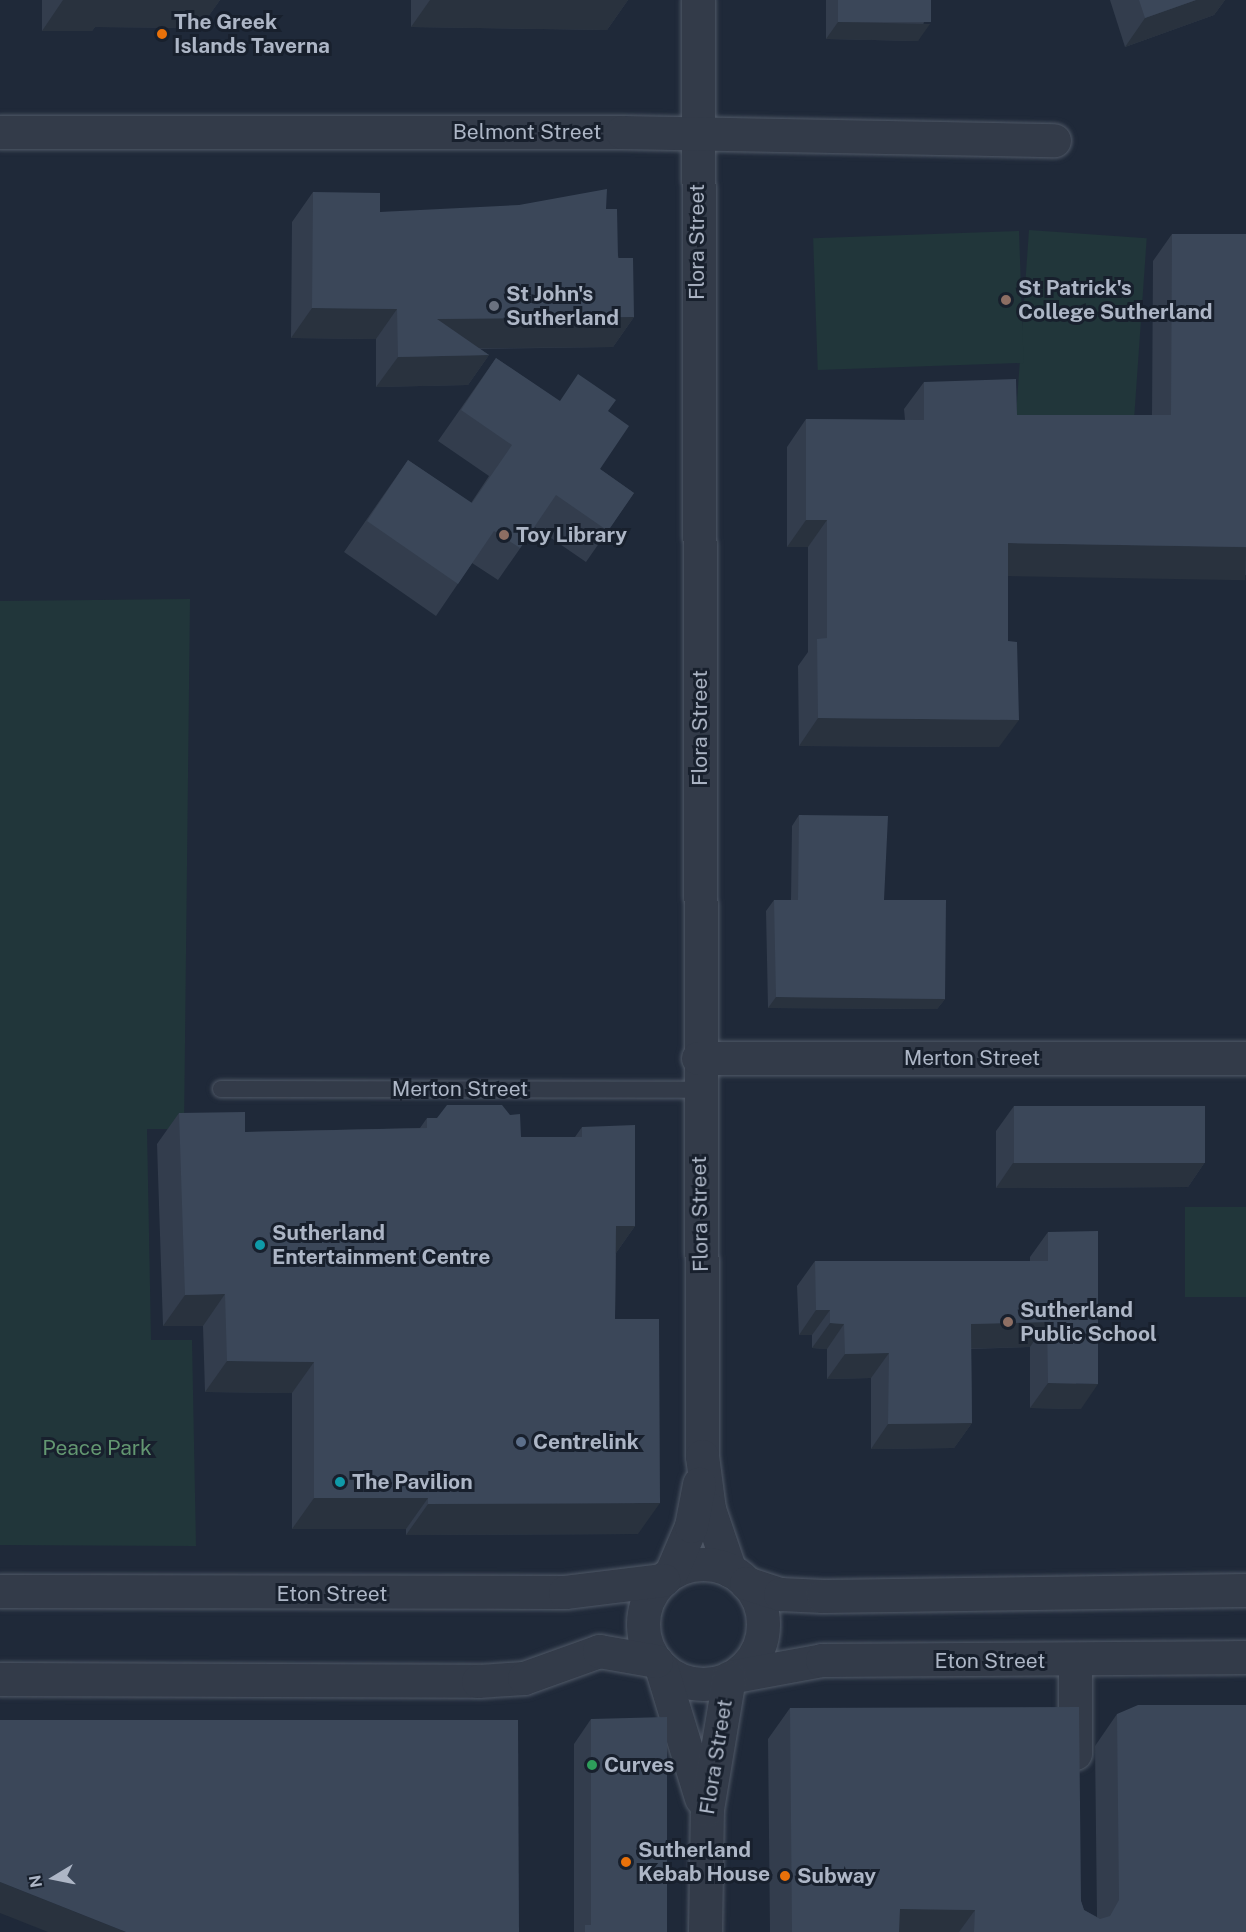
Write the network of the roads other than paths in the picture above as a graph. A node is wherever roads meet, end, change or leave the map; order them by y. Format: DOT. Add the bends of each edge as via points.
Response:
graph roads {
  1 [pos="698,0"];
  2 [pos="0,132"];
  3 [pos="697,136"];
  4 [pos="1054,140"];
  5 [pos="698,1058"];
  6 [pos="1246,1058"];
  7 [pos="221,1089"];
  8 [pos="699,1090"];
  9 [pos="702,1455"];
  10 [pos="667,1576"];
  11 [pos="738,1577"];
  12 [pos="1246,1590"];
  13 [pos="0,1591"];
  14 [pos="1246,1657"];
  15 [pos="1075,1661"];
  16 [pos="658,1664"];
  17 [pos="732,1677"];
  18 [pos="0,1679"];
  19 [pos="1075,1783"];
  20 [pos="705,1835"];
  21 [pos="705,1932"];
  1 -- 3 [label="street, Flora Street"];
  2 -- 3 [label="street, Belmont Street"];
  3 -- 4 [label="street, Belmont Street"];
  3 -- 5 [label="street, Flora Street"];
  5 -- 6 [label="street, Merton Street"];
  5 -- 8 [label="street, Flora Street"];
  7 -- 8 [label="lane, Merton Street"];
  8 -- 9 [label="street, Flora Street"];
  9 -- 10 [label="street, Flora Street" via="692,1526"];
  9 -- 11 [label="street, Flora Street" via="710,1509"];
  10 -- 11 [label="street" via="700,1564"];
  10 -- 13 [label="street, Eton Street" via="564,1592"];
  10 -- 16 [label="street" via="649,1597 643,1619 645,1642"];
  11 -- 12 [label="street" via="780,1594 824,1596"];
  11 -- 17 [label="street" via="760,1605 762,1632 753,1656"];
  14 -- 15 [label="street, Eton Street"];
  15 -- 17 [label="street, Eton Street" via="822,1660"];
  15 -- 19 [label="street"];
  16 -- 17 [label="street" via="688,1683"];
  16 -- 18 [label="street" via="599,1651 524,1678 478,1681"];
  16 -- 20 [label="street, Flora Street" via="691,1755"];
  17 -- 20 [label="street, Flora Street" via="716,1740"];
  20 -- 21 [label="street, Flora Street"];
}
